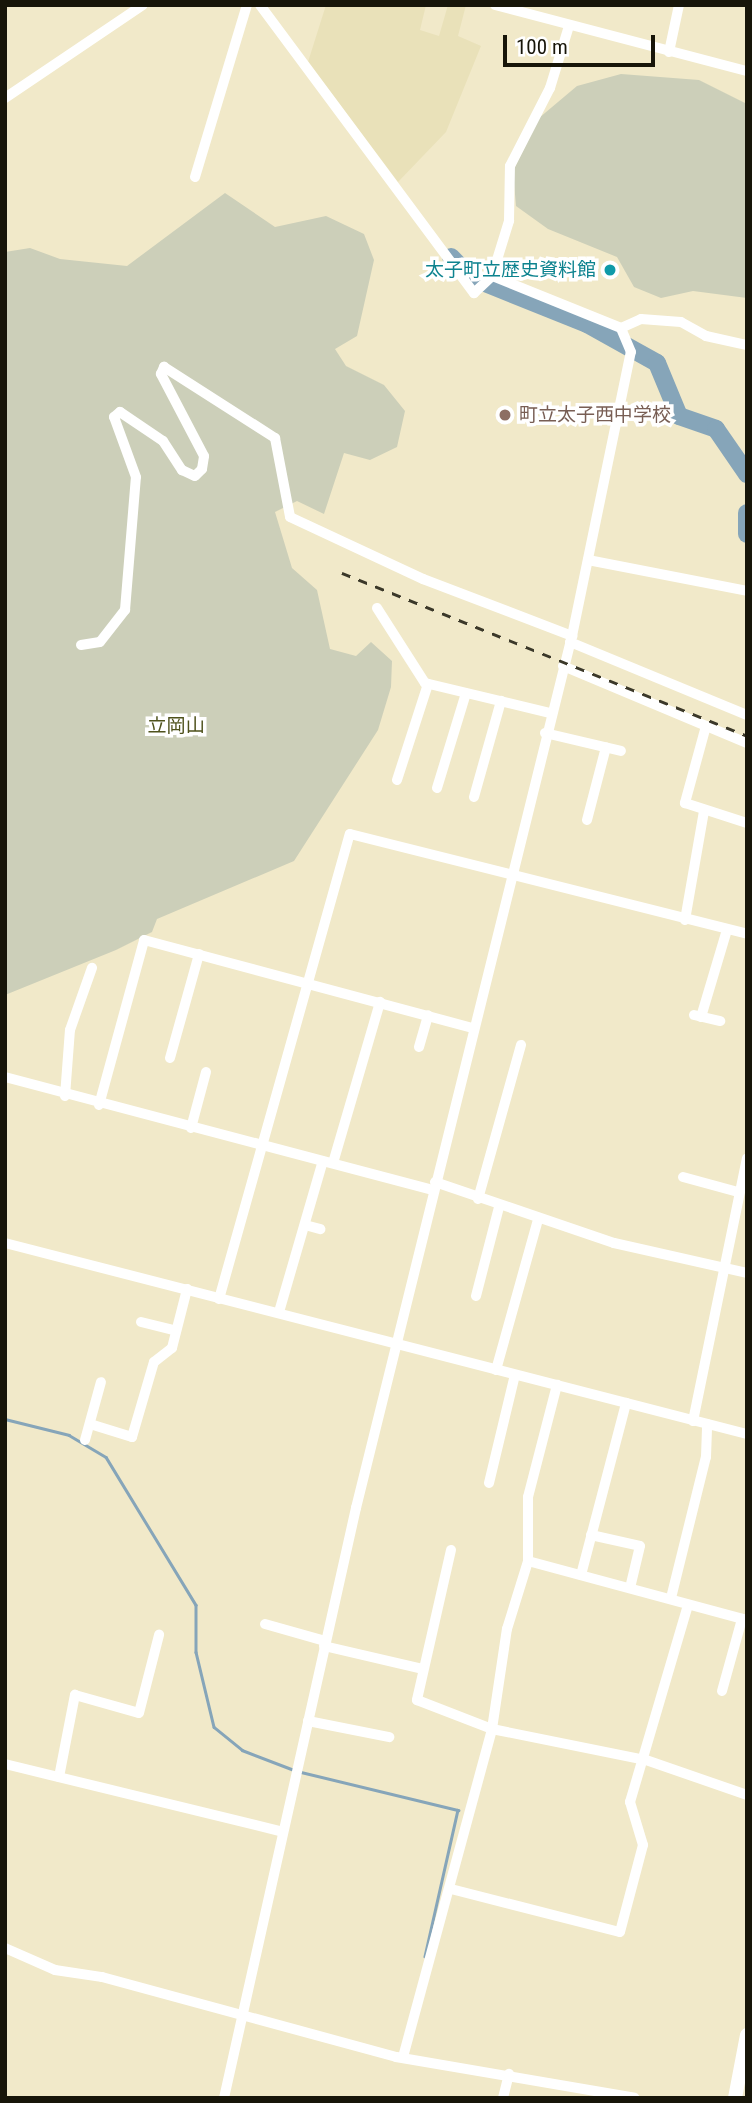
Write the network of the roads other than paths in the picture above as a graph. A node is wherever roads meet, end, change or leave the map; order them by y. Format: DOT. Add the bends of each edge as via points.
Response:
graph roads {
  1 [pos="143,5"];
  2 [pos="247,5"];
  3 [pos="260,5"];
  4 [pos="495,5"];
  5 [pos="679,5"];
  6 [pos="569,26"];
  7 [pos="669,52"];
  8 [pos="747,71"];
  9 [pos="5,98"];
  10 [pos="195,177"];
  11 [pos="492,276"];
  12 [pos="621,328"];
  13 [pos="747,345"];
  14 [pos="588,560"];
  15 [pos="747,591"];
  16 [pos="377,608"];
  17 [pos="571,639"];
  18 [pos="81,645"];
  19 [pos="563,666"];
  20 [pos="428,684"];
  21 [pos="466,693"];
  22 [pos="501,701"];
  23 [pos="550,713"];
  24 [pos="746,713"];
  25 [pos="706,726"];
  26 [pos="545,733"];
  27 [pos="747,743"];
  28 [pos="606,747"];
  29 [pos="621,751"];
  30 [pos="397,779"];
  31 [pos="436,782"];
  32 [pos="474,797"];
  33 [pos="704,811"];
  34 [pos="587,820"];
  35 [pos="747,822"];
  36 [pos="510,874"];
  37 [pos="685,920"];
  38 [pos="727,930"];
  39 [pos="747,934"];
  40 [pos="199,954"];
  41 [pos="92,968"];
  42 [pos="309,983"];
  43 [pos="380,1002"];
  44 [pos="428,1014"];
  45 [pos="720,1021"];
  46 [pos="472,1028"];
  47 [pos="521,1045"];
  48 [pos="419,1047"];
  49 [pos="170,1058"];
  50 [pos="206,1072"];
  51 [pos="5,1077"];
  52 [pos="65,1096"];
  53 [pos="99,1105"];
  54 [pos="191,1128"];
  55 [pos="265,1147"];
  56 [pos="747,1158"];
  57 [pos="328,1162"];
  58 [pos="745,1175"];
  59 [pos="683,1177"];
  60 [pos="434,1186"];
  61 [pos="738,1192"];
  62 [pos="478,1199"];
  63 [pos="499,1207"];
  64 [pos="538,1220"];
  65 [pos="305,1225"];
  66 [pos="320,1229"];
  67 [pos="5,1243"];
  68 [pos="720,1267"];
  69 [pos="747,1273"];
  70 [pos="187,1289"];
  71 [pos="476,1296"];
  72 [pos="219,1299"];
  73 [pos="279,1312"];
  74 [pos="141,1322"];
  75 [pos="176,1331"];
  76 [pos="396,1344"];
  77 [pos="496,1370"];
  78 [pos="515,1375"];
  79 [pos="101,1382"];
  80 [pos="557,1385"];
  81 [pos="626,1403"];
  82 [pos="693,1421"];
  83 [pos="90,1424"];
  84 [pos="707,1424"];
  85 [pos="747,1434"];
  86 [pos="85,1440"];
  87 [pos="489,1483"];
  88 [pos="591,1535"];
  89 [pos="451,1550"];
  90 [pos="528,1561"];
  91 [pos="581,1575"];
  92 [pos="630,1588"];
  93 [pos="671,1598"];
  94 [pos="688,1605"];
  95 [pos="744,1619"];
  96 [pos="265,1624"];
  97 [pos="159,1634"];
  98 [pos="324,1644"];
  99 [pos="423,1669"];
  100 [pos="722,1692"];
  101 [pos="308,1721"];
  102 [pos="492,1729"];
  103 [pos="389,1737"];
  104 [pos="646,1760"];
  105 [pos="5,1764"];
  106 [pos="59,1777"];
  107 [pos="747,1795"];
  108 [pos="279,1831"];
  109 [pos="451,1889"];
  110 [pos="5,1948"];
  111 [pos="242,2013"];
  112 [pos="747,2035"];
  113 [pos="403,2057"];
  114 [pos="509,2074"];
  115 [pos="224,2098"];
  116 [pos="503,2098"];
  117 [pos="635,2098"];
  118 [pos="734,2098"];
  1 -- 9 [label="street"];
  2 -- 10 [label="street"];
  3 -- 11 [label="street" via="474,293"];
  4 -- 6 [label="street"];
  5 -- 7 [label="street"];
  6 -- 7 [label="street"];
  6 -- 11 [label="street" via="550,88 510,166 509,221"];
  7 -- 8 [label="street"];
  11 -- 12 [label="street"];
  12 -- 13 [label="street" via="642,319 681,322 706,336"];
  12 -- 14 [label="street" via="631,352"];
  14 -- 15 [label="street"];
  14 -- 17 [label="street"];
  16 -- 20 [label="street"];
  17 -- 18 [label="street" via="423,579 290,517 275,438 164,367 161,374 204,457 202,469 195,476 182,470 163,441 120,412 114,417 136,477 125,610 100,642"];
  17 -- 19 [label="street"];
  17 -- 24 [label="street"];
  19 -- 23 [label="street"];
  19 -- 25 [label="street"];
  20 -- 21 [label="street"];
  20 -- 30 [label="street" via="407,731"];
  21 -- 22 [label="street"];
  21 -- 31 [label="street"];
  22 -- 23 [label="street"];
  22 -- 32 [label="street" via="481,750"];
  23 -- 26 [label="street"];
  25 -- 27 [label="street"];
  25 -- 33 [label="street" via="685,803"];
  26 -- 28 [label="street"];
  26 -- 36 [label="street"];
  28 -- 29 [label="street"];
  28 -- 34 [label="street"];
  33 -- 35 [label="street"];
  33 -- 37 [label="street"];
  36 -- 37 [label="street"];
  36 -- 42 [label="street" via="351,834"];
  36 -- 46 [label="street"];
  37 -- 38 [label="street"];
  38 -- 39 [label="street"];
  38 -- 45 [label="street" via="697,1016"];
  40 -- 42 [label="street"];
  40 -- 49 [label="street"];
  40 -- 53 [label="street" via="144,940"];
  41 -- 52 [label="street" via="70,1030"];
  42 -- 43 [label="street"];
  42 -- 55 [label="street"];
  43 -- 44 [label="street"];
  43 -- 57 [label="street"];
  44 -- 46 [label="street"];
  44 -- 48 [label="street"];
  46 -- 60 [label="street"];
  47 -- 62 [label="street" via="506,1119 486,1160"];
  50 -- 54 [label="street"];
  51 -- 52 [label="street"];
  52 -- 53 [label="street"];
  53 -- 54 [label="street"];
  54 -- 55 [label="street"];
  55 -- 57 [label="street"];
  55 -- 72 [label="street"];
  56 -- 58 [label="street"];
  57 -- 60 [label="street"];
  57 -- 65 [label="street"];
  58 -- 61 [label="street"];
  59 -- 61 [label="street"];
  60 -- 62 [label="street"];
  60 -- 76 [label="street"];
  61 -- 68 [label="street"];
  62 -- 63 [label="street"];
  63 -- 64 [label="street"];
  63 -- 71 [label="street" via="486,1273"];
  64 -- 68 [label="street"];
  64 -- 77 [label="street"];
  65 -- 66 [label="street"];
  65 -- 73 [label="street"];
  67 -- 70 [label="street"];
  68 -- 69 [label="street"];
  68 -- 82 [label="street"];
  70 -- 72 [label="street"];
  70 -- 75 [label="street"];
  72 -- 73 [label="street"];
  73 -- 76 [label="street"];
  74 -- 75 [label="street"];
  75 -- 83 [label="street" via="172,1348 154,1362 132,1437"];
  76 -- 77 [label="street"];
  76 -- 98 [label="street"];
  77 -- 78 [label="street"];
  78 -- 80 [label="street"];
  78 -- 87 [label="street"];
  79 -- 83 [label="street"];
  80 -- 81 [label="street"];
  80 -- 90 [label="street" via="528,1497"];
  81 -- 82 [label="street"];
  81 -- 88 [label="street"];
  82 -- 84 [label="street"];
  83 -- 86 [label="street"];
  84 -- 85 [label="street"];
  84 -- 93 [label="street" via="706,1457"];
  88 -- 91 [label="street"];
  88 -- 92 [label="street" via="640,1546"];
  89 -- 99 [label="street"];
  90 -- 91 [label="street"];
  90 -- 102 [label="street" via="507,1629"];
  91 -- 92 [label="street"];
  92 -- 93 [label="street"];
  93 -- 94 [label="street"];
  94 -- 95 [label="street"];
  94 -- 104 [label="street"];
  95 -- 100 [label="street"];
  96 -- 98 [label="street"];
  97 -- 106 [label="street" via="139,1713 75,1695"];
  98 -- 99 [label="street"];
  98 -- 101 [label="street"];
  99 -- 102 [label="street" via="417,1700"];
  101 -- 103 [label="street"];
  101 -- 108 [label="street"];
  102 -- 104 [label="street"];
  102 -- 109 [label="street"];
  104 -- 107 [label="street"];
  104 -- 109 [label="street" via="630,1802 643,1845 620,1932"];
  105 -- 106 [label="street"];
  106 -- 108 [label="street"];
  108 -- 111 [label="street"];
  109 -- 113 [label="street"];
  110 -- 111 [label="street" via="55,1970"];
  111 -- 113 [label="street"];
  111 -- 115 [label="street"];
  112 -- 118 [label="main road"];
  113 -- 114 [label="street"];
  114 -- 116 [label="street"];
  114 -- 117 [label="street"];
}
